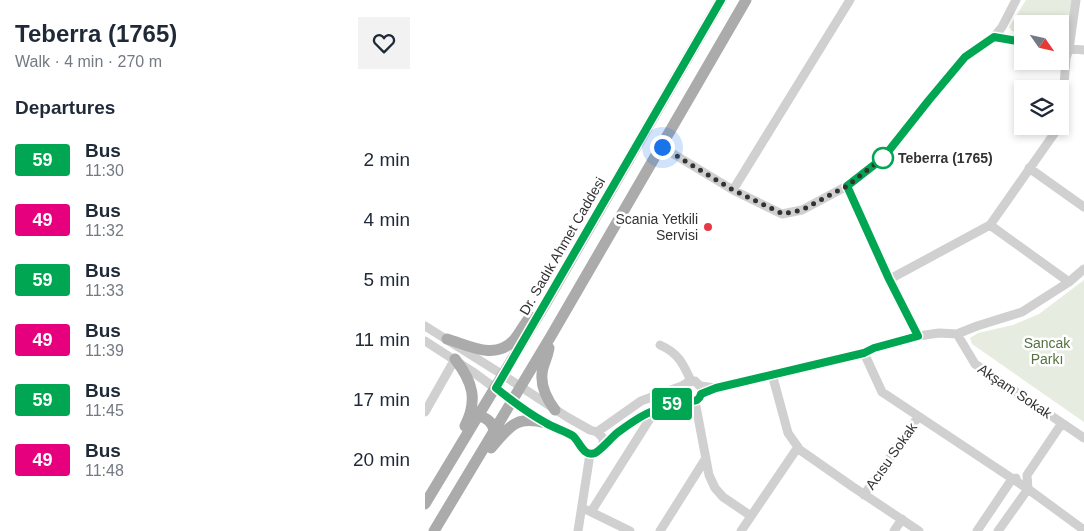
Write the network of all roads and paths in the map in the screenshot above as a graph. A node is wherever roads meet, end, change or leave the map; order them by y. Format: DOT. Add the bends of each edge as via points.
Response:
graph roads {
  1 [pos="721,0"];
  2 [pos="746,0"];
  3 [pos="850,0"];
  4 [pos="1016,0"];
  5 [pos="1076,0"];
  6 [pos="1069,31"];
  7 [pos="994,37"];
  8 [pos="1014,40"];
  9 [pos="1069,48"];
  10 [pos="1084,50"];
  11 [pos="1053,135"];
  12 [pos="662,147"];
  13 [pos="1029,168"];
  14 [pos="847,186"];
  15 [pos="733,190"];
  16 [pos="1084,207"];
  17 [pos="990,226"];
  18 [pos="1084,269"];
  19 [pos="889,279"];
  20 [pos="1069,282"];
  21 [pos="546,303"];
  22 [pos="425,326"];
  23 [pos="957,334"];
  24 [pos="551,336"];
  25 [pos="918,336"];
  26 [pos="447,339"];
  27 [pos="425,341"];
  28 [pos="660,345"];
  29 [pos="864,353"];
  30 [pos="455,359"];
  31 [pos="772,374"];
  32 [pos="503,375"];
  33 [pos="691,381"];
  34 [pos="683,386"];
  35 [pos="521,387"];
  36 [pos="496,388"];
  37 [pos="696,395"];
  38 [pos="513,401"];
  39 [pos="657,409"];
  40 [pos="555,410"];
  41 [pos="425,412"];
  42 [pos="479,416"];
  43 [pos="918,417"];
  44 [pos="546,423"];
  45 [pos="1062,423"];
  46 [pos="494,431"];
  47 [pos="594,431"];
  48 [pos="1084,438"];
  49 [pos="580,444"];
  50 [pos="603,446"];
  51 [pos="798,447"];
  52 [pos="590,454"];
  53 [pos="706,458"];
  54 [pos="478,459"];
  55 [pos="451,463"];
  56 [pos="1027,475"];
  57 [pos="1012,479"];
  58 [pos="1028,489"];
  59 [pos="864,495"];
  60 [pos="425,504"];
  61 [pos="581,508"];
  62 [pos="591,512"];
  63 [pos="751,516"];
  64 [pos="902,519"];
  65 [pos="1084,530"];
  66 [pos="434,531"];
  67 [pos="578,531"];
  68 [pos="630,531"];
  69 [pos="660,531"];
  70 [pos="741,531"];
  71 [pos="894,531"];
  72 [pos="919,531"];
  73 [pos="977,531"];
  74 [pos="998,531"];
  1 -- 21 [label="main road, Dr. Sadık Ahmet Caddesi"];
  2 -- 12 [label="main road"];
  3 -- 15 [label="street"];
  4 -- 7 [label="street"];
  5 -- 6 [label="street"];
  7 -- 8 [label="street"];
  7 -- 14 [label="street" via="965,57 883,158"];
  9 -- 10 [label="street"];
  11 -- 13 [label="street"];
  12 -- 15 [label="street"];
  12 -- 24 [label="main road"];
  13 -- 16 [label="street"];
  13 -- 17 [label="street"];
  14 -- 15 [label="street" via="802,210 783,214"];
  14 -- 19 [label="street"];
  17 -- 19 [label="street"];
  17 -- 20 [label="street"];
  18 -- 20 [label="street"];
  19 -- 25 [label="street"];
  20 -- 23 [label="street" via="1022,312"];
  21 -- 26 [label="main road" via="530,317 512,342 500,349 483,350"];
  21 -- 32 [label="main road, Dr. Sadık Ahmet Caddesi"];
  22 -- 26 [label="street"];
  23 -- 25 [label="street"];
  23 -- 45 [label="street, Akşam Sokak" via="975,364"];
  24 -- 35 [label="main road"];
  24 -- 40 [label="main road" via="541,379 545,394"];
  25 -- 29 [label="street"];
  26 -- 32 [label="street"];
  27 -- 30 [label="street"];
  28 -- 33 [label="street" via="676,354"];
  29 -- 31 [label="street"];
  29 -- 43 [label="street" via="882,392"];
  30 -- 36 [label="street"];
  30 -- 41 [label="street"];
  30 -- 55 [label="main road" via="467,376 473,401"];
  31 -- 37 [label="street"];
  31 -- 51 [label="street" via="788,434"];
  32 -- 35 [label="street"];
  32 -- 36 [label="main road, Dr. Sadık Ahmet Caddesi"];
  33 -- 34 [label="street"];
  33 -- 37 [label="street" via="695,381"];
  34 -- 37 [label="street" via="683,397"];
  34 -- 47 [label="street" via="641,401"];
  35 -- 38 [label="main road"];
  35 -- 40 [label="street"];
  36 -- 38 [label="street"];
  36 -- 42 [label="main road, Dr. Sadık Ahmet Caddesi"];
  37 -- 39 [label="street"];
  37 -- 53 [label="street"];
  38 -- 44 [label="street"];
  38 -- 46 [label="main road"];
  39 -- 50 [label="street" via="617,433"];
  39 -- 62 [label="street"];
  40 -- 47 [label="street"];
  42 -- 46 [label="main road" via="492,424"];
  42 -- 55 [label="main road, Dr. Sadık Ahmet Caddesi"];
  43 -- 57 [label="street"];
  43 -- 59 [label="street, Acısu Sokak"];
  44 -- 49 [label="street" via="572,436"];
  44 -- 54 [label="main road" via="529,420 515,424"];
  45 -- 48 [label="street, Akşam Sokak"];
  45 -- 56 [label="street"];
  46 -- 54 [label="main road"];
  47 -- 49 [label="street" via="582,435"];
  47 -- 50 [label="street" via="601,434"];
  49 -- 52 [label="street"];
  50 -- 52 [label="street"];
  51 -- 59 [label="street"];
  51 -- 63 [label="street"];
  52 -- 61 [label="street"];
  53 -- 63 [label="street" via="715,488"];
  53 -- 69 [label="street"];
  54 -- 66 [label="main road"];
  55 -- 60 [label="main road, Dr. Sadık Ahmet Caddesi"];
  56 -- 57 [label="street"];
  56 -- 58 [label="street"];
  57 -- 58 [label="street"];
  57 -- 73 [label="street"];
  58 -- 65 [label="street"];
  58 -- 74 [label="street"];
  59 -- 64 [label="street"];
  61 -- 62 [label="street"];
  61 -- 67 [label="street"];
  62 -- 68 [label="street"];
  63 -- 70 [label="street"];
  64 -- 71 [label="street"];
  64 -- 72 [label="street"];
}
